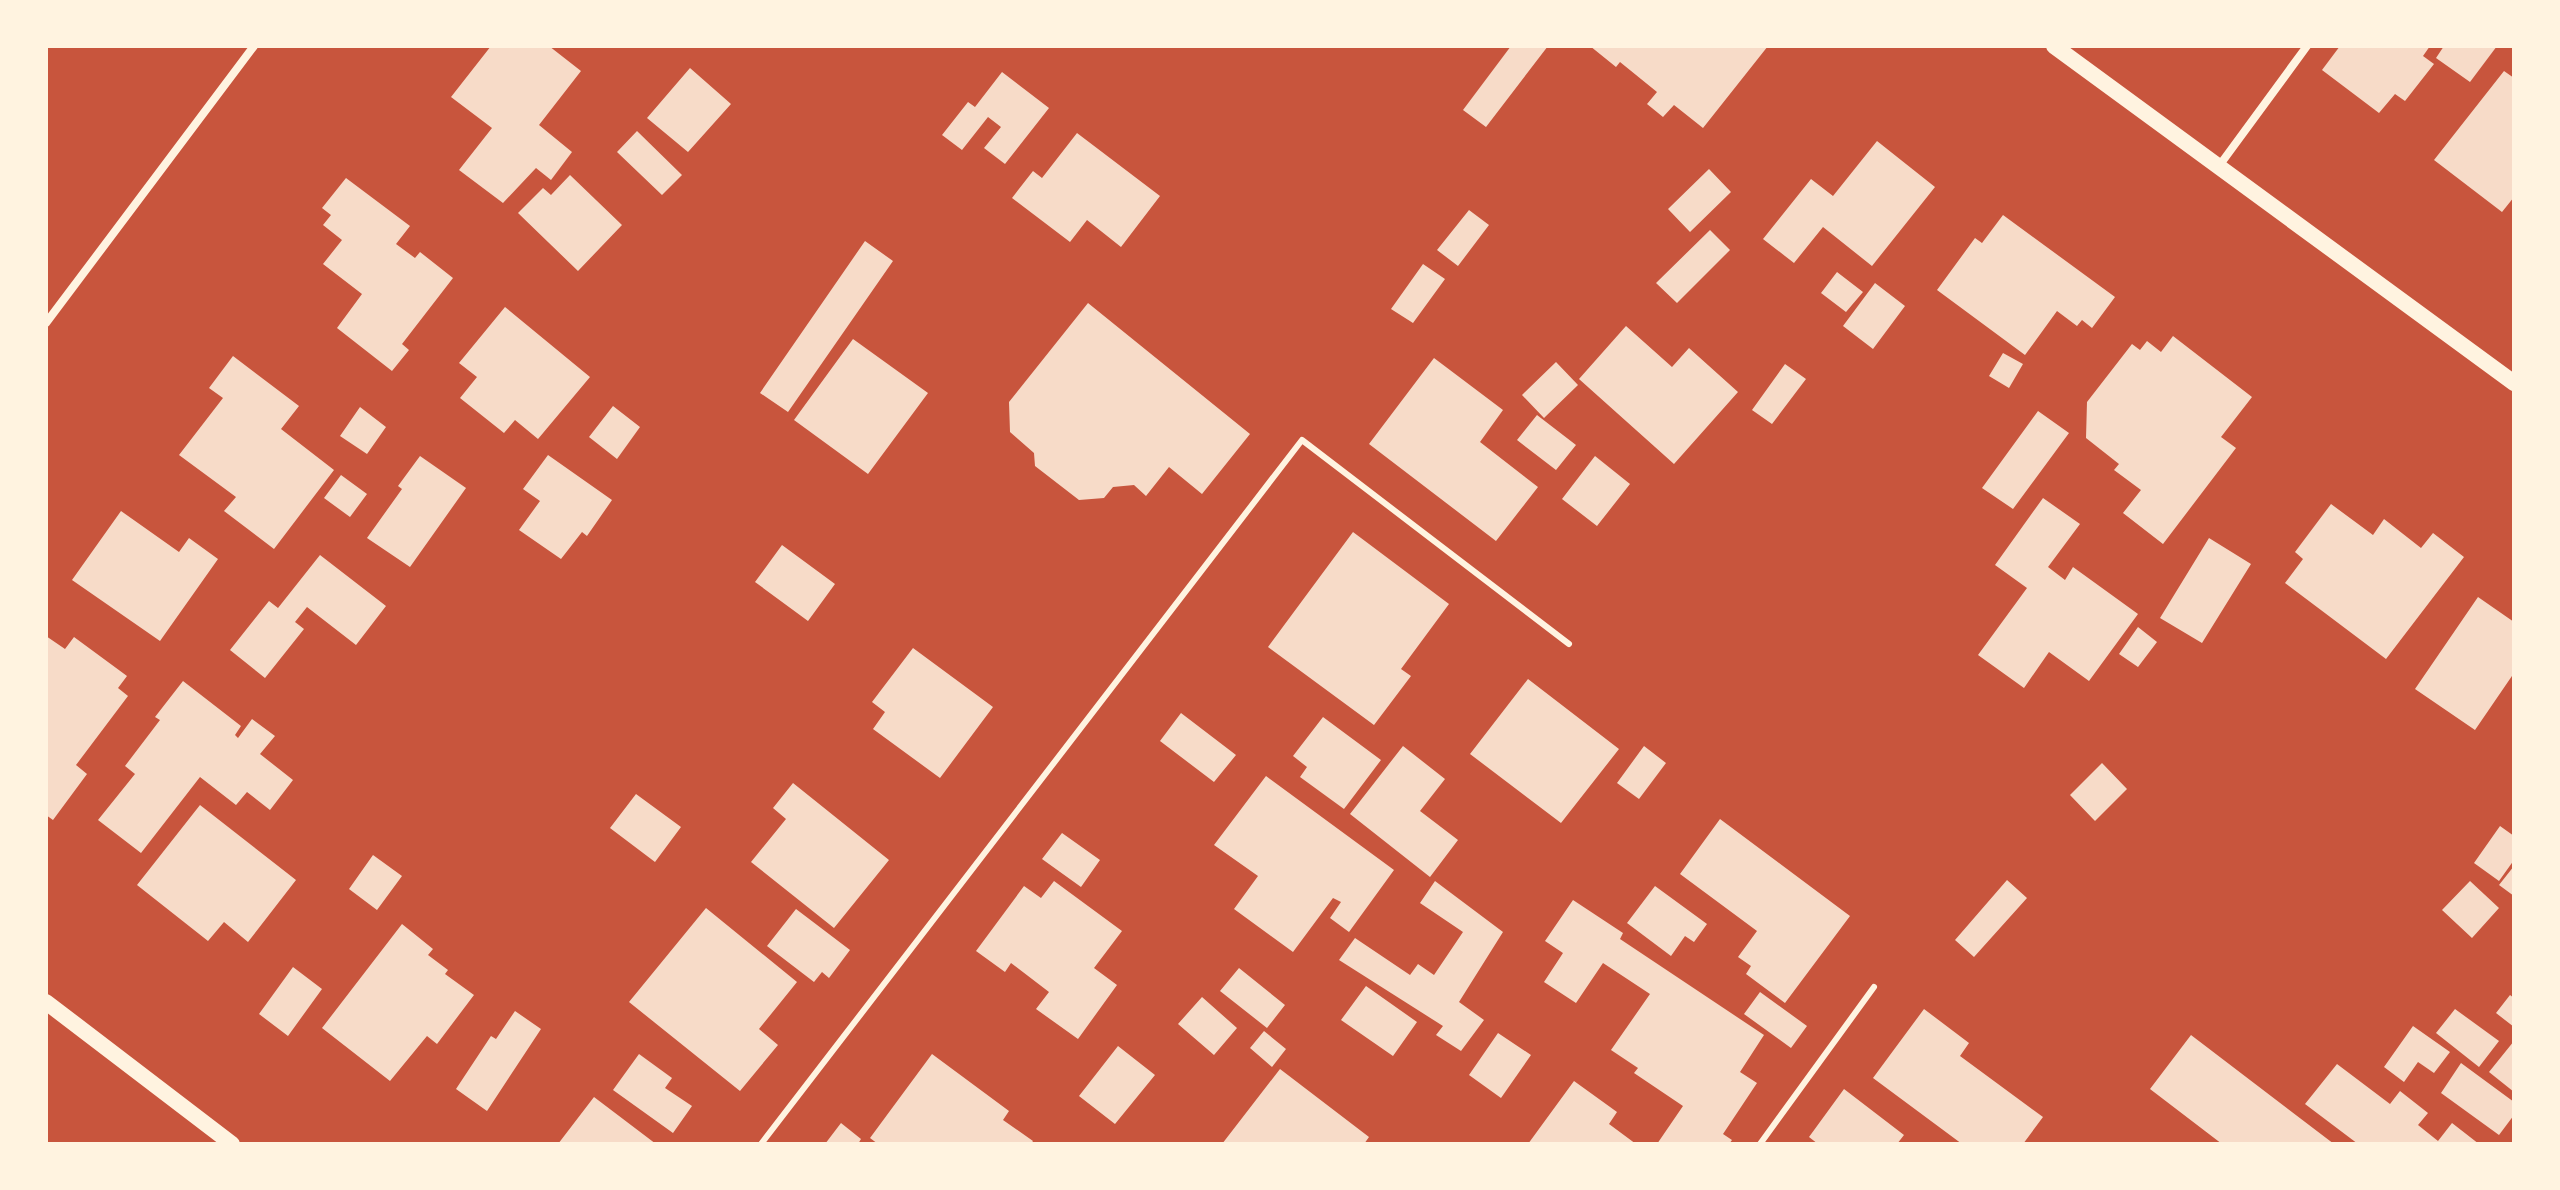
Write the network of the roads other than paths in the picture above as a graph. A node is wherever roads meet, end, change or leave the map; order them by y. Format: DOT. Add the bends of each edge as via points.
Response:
graph roads {
  1 [pos="254,46"];
  2 [pos="2054,46"];
  3 [pos="2307,46"];
  4 [pos="2219,167"];
  5 [pos="46,323"];
  6 [pos="2514,383"];
  7 [pos="1569,644"];
  8 [pos="1874,987"];
  9 [pos="46,1002"];
  10 [pos="232,1144"];
  11 [pos="761,1144"];
  12 [pos="1760,1144"];
  1 -- 5 [label="street"];
  2 -- 4 [label="main road"];
  3 -- 4 [label="street"];
  4 -- 6 [label="main road"];
  7 -- 11 [label="lane" via="1302,440"];
  8 -- 12 [label="lane"];
  9 -- 10 [label="main road"];
}
